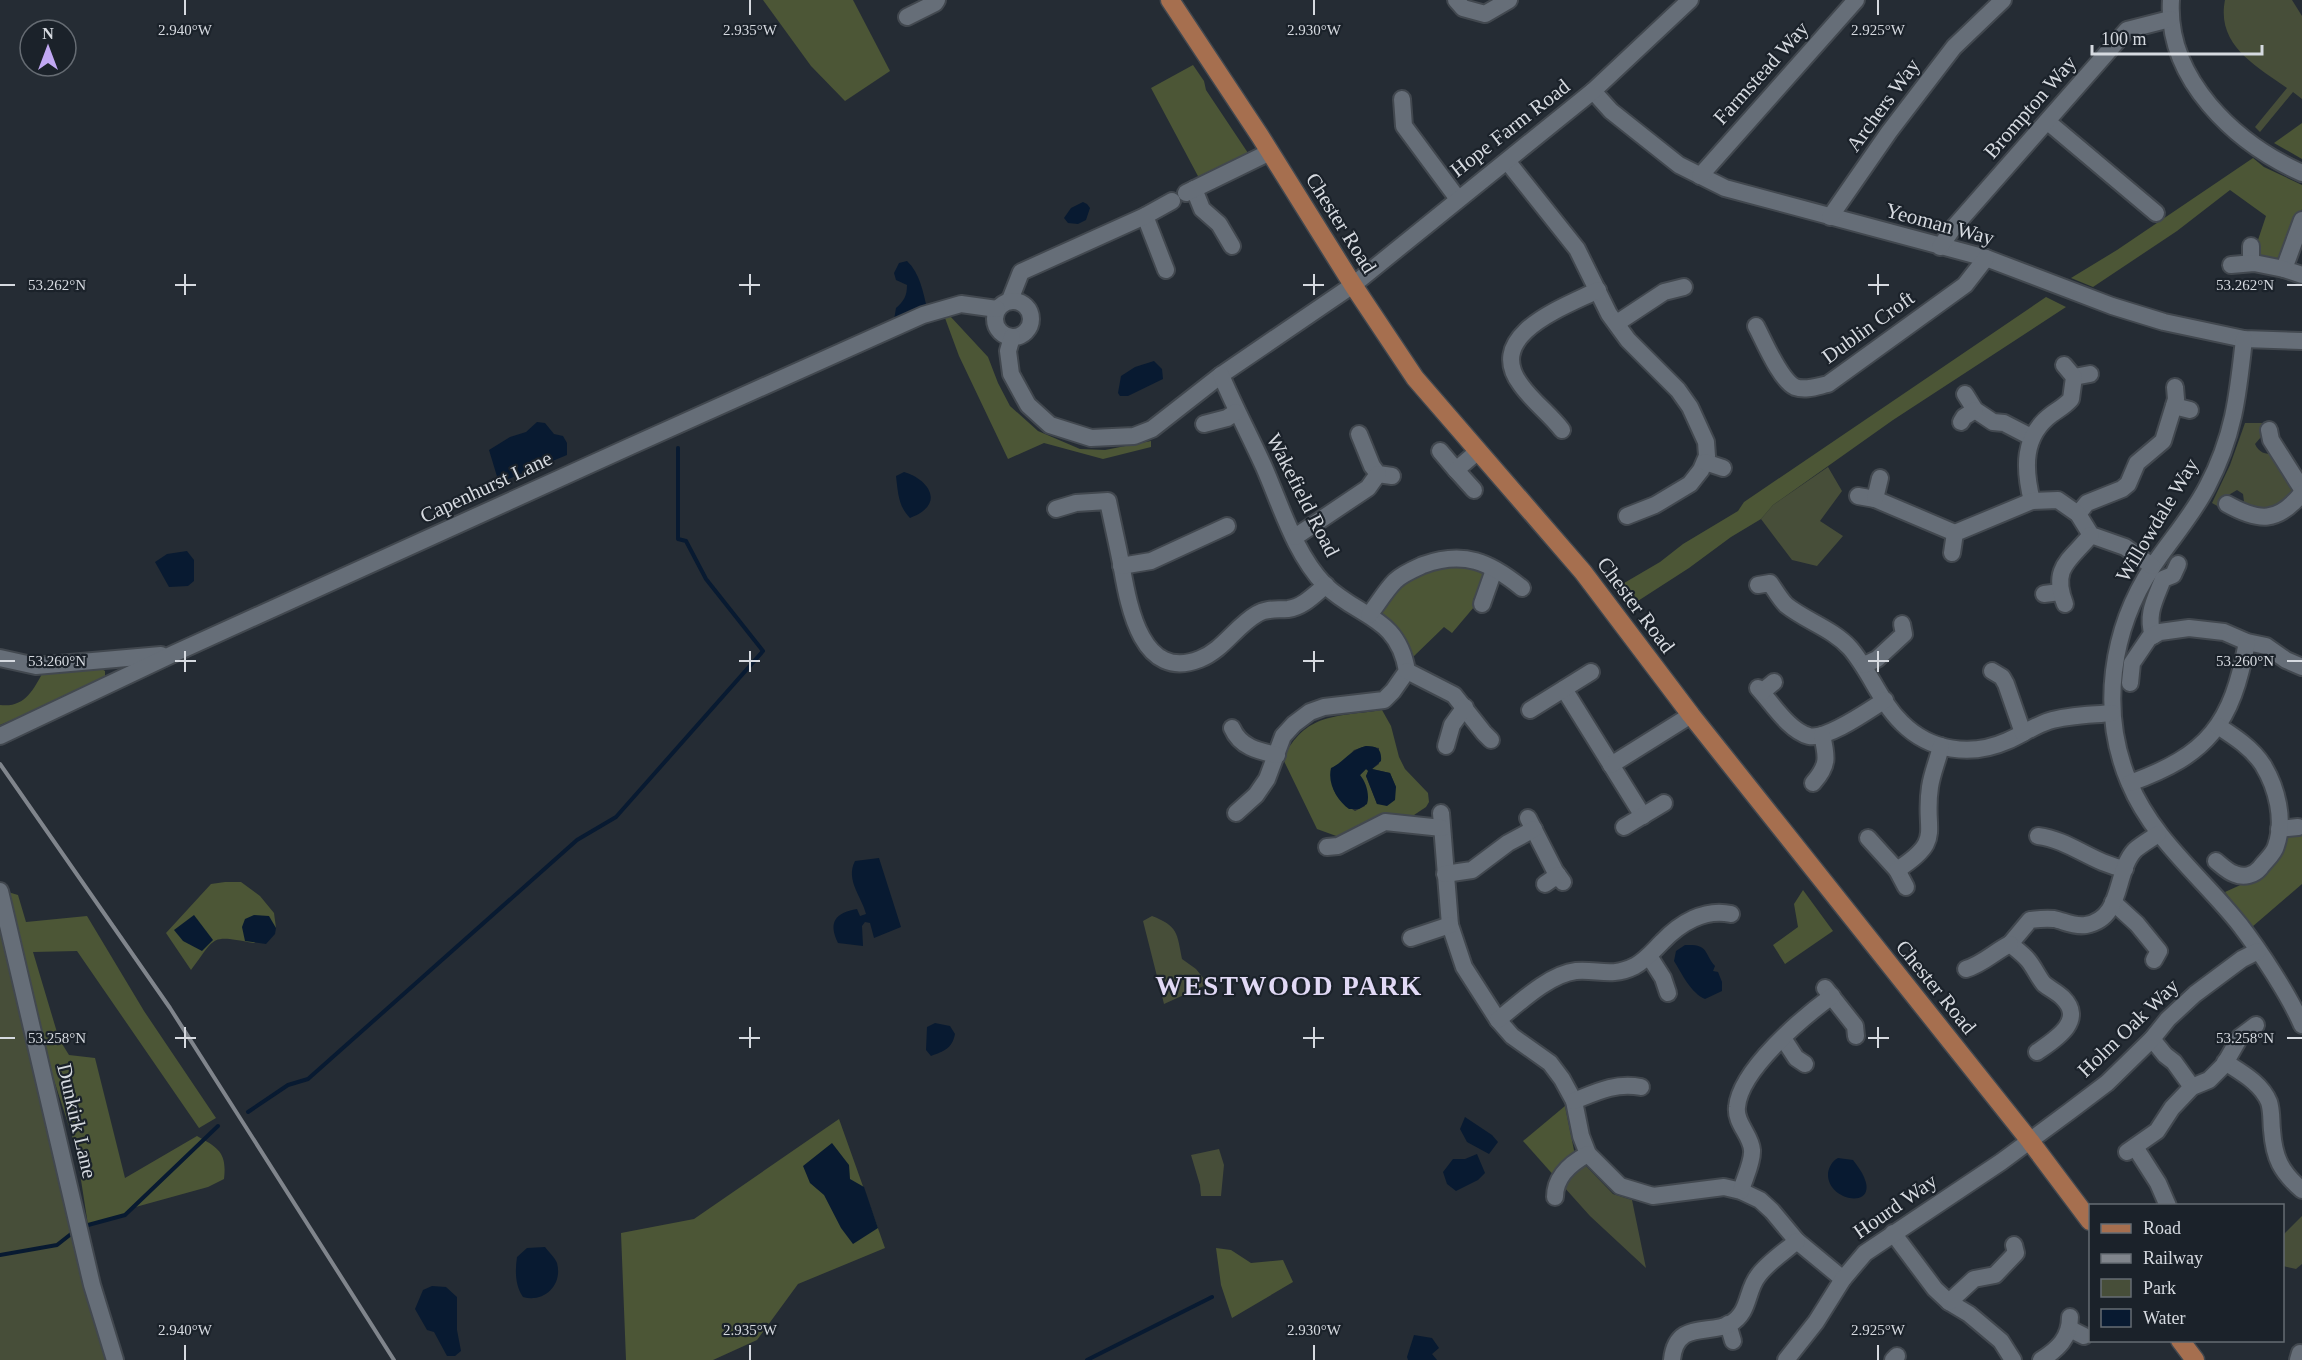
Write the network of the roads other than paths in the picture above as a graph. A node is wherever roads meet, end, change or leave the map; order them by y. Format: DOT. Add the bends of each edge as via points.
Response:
graph roads {
  1 [pos="936,0"];
  2 [pos="1170,0"];
  3 [pos="1456,0"];
  4 [pos="1509,0"];
  5 [pos="1690,0"];
  6 [pos="1856,0"];
  7 [pos="2003,0"];
  8 [pos="2171,0"];
  9 [pos="907,17"];
  10 [pos="2170,19"];
  11 [pos="1593,91"];
  12 [pos="1402,99"];
  13 [pos="2048,122"];
  14 [pos="1270,152"];
  15 [pos="1507,161"];
  16 [pos="2302,173"];
  17 [pos="1700,176"];
  18 [pos="1184,195"];
  19 [pos="1458,199"];
  20 [pos="2148,212"];
  21 [pos="1145,216"];
  22 [pos="1830,217"];
  23 [pos="2302,220"];
  24 [pos="1232,246"];
  25 [pos="2251,246"];
  26 [pos="1940,247"];
  27 [pos="1986,258"];
  28 [pos="2252,263"];
  29 [pos="2231,265"];
  30 [pos="2284,269"];
  31 [pos="1166,270"];
  32 [pos="2302,275"];
  33 [pos="1353,285"];
  34 [pos="1684,287"];
  35 [pos="1598,290"];
  36 [pos="1004,305"];
  37 [pos="1617,323"];
  38 [pos="1756,327"];
  39 [pos="1012,337"];
  40 [pos="2244,339"];
  41 [pos="2302,341"];
  42 [pos="2076,372"];
  43 [pos="1221,375"];
  44 [pos="2175,387"];
  45 [pos="1965,394"];
  46 [pos="1975,410"];
  47 [pos="1236,412"];
  48 [pos="1961,422"];
  49 [pos="1204,424"];
  50 [pos="1563,429"];
  51 [pos="2269,430"];
  52 [pos="1359,434"];
  53 [pos="2031,437"];
  54 [pos="1440,451"];
  55 [pos="1477,452"];
  56 [pos="1705,462"];
  57 [pos="1723,468"];
  58 [pos="1456,470"];
  59 [pos="1880,478"];
  60 [pos="1474,490"];
  61 [pos="2302,491"];
  62 [pos="1858,496"];
  63 [pos="1875,499"];
  64 [pos="2032,501"];
  65 [pos="2227,504"];
  66 [pos="1056,509"];
  67 [pos="2078,514"];
  68 [pos="1627,516"];
  69 [pos="1227,526"];
  70 [pos="1955,533"];
  71 [pos="2091,535"];
  72 [pos="1295,537"];
  73 [pos="1952,553"];
  74 [pos="2178,564"];
  75 [pos="1121,566"];
  76 [pos="2152,566"];
  77 [pos="1494,570"];
  78 [pos="1768,579"];
  79 [pos="1326,585"];
  80 [pos="1522,588"];
  81 [pos="2056,597"];
  82 [pos="1482,604"];
  83 [pos="1369,615"];
  84 [pos="1907,631"];
  85 [pos="2152,636"];
  86 [pos="2247,642"];
  87 [pos="173,654"];
  88 [pos="0,658"];
  89 [pos="1864,665"];
  90 [pos="2302,667"];
  91 [pos="1407,671"];
  92 [pos="1992,671"];
  93 [pos="1591,672"];
  94 [pos="2130,683"];
  95 [pos="1765,687"];
  96 [pos="1564,689"];
  97 [pos="1885,700"];
  98 [pos="1465,707"];
  99 [pos="1530,710"];
  100 [pos="2112,713"];
  101 [pos="1691,715"];
  102 [pos="2218,726"];
  103 [pos="2024,733"];
  104 [pos="1232,735"];
  105 [pos="1822,735"];
  106 [pos="0,736"];
  107 [pos="1491,740"];
  108 [pos="1446,746"];
  109 [pos="1941,746"];
  110 [pos="1277,755"];
  111 [pos="1611,765"];
  112 [pos="1813,783"];
  113 [pos="2130,783"];
  114 [pos="1664,802"];
  115 [pos="1236,813"];
  116 [pos="1642,816"];
  117 [pos="1624,827"];
  118 [pos="2298,827"];
  119 [pos="2279,829"];
  120 [pos="2050,833"];
  121 [pos="2158,834"];
  122 [pos="1868,838"];
  123 [pos="1335,850"];
  124 [pos="2216,861"];
  125 [pos="2125,869"];
  126 [pos="1897,870"];
  127 [pos="1445,874"];
  128 [pos="1555,880"];
  129 [pos="1906,887"];
  130 [pos="0,891"];
  131 [pos="2113,902"];
  132 [pos="1731,914"];
  133 [pos="1450,925"];
  134 [pos="1411,938"];
  135 [pos="2010,944"];
  136 [pos="2258,951"];
  137 [pos="2161,952"];
  138 [pos="1649,956"];
  139 [pos="1966,969"];
  140 [pos="1668,993"];
  141 [pos="2301,1017"];
  142 [pos="1498,1020"];
  143 [pos="2256,1025"];
  144 [pos="1856,1036"];
  145 [pos="1784,1038"];
  146 [pos="2152,1039"];
  147 [pos="2037,1052"];
  148 [pos="2225,1062"];
  149 [pos="1798,1063"];
  150 [pos="1633,1081"];
  151 [pos="2192,1087"];
  152 [pos="1574,1101"];
  153 [pos="2030,1141"];
  154 [pos="1588,1155"];
  155 [pos="2300,1184"];
  156 [pos="1553,1189"];
  157 [pos="1741,1191"];
  158 [pos="2167,1204"];
  159 [pos="2089,1218"];
  160 [pos="1893,1233"];
  161 [pos="1797,1241"];
  162 [pos="2019,1251"];
  163 [pos="1843,1279"];
  164 [pos="1949,1302"];
  165 [pos="1728,1324"];
  166 [pos="2075,1327"];
  167 [pos="1733,1341"];
  168 [pos="2181,1342"];
  169 [pos="1793,1358"];
  170 [pos="115,1360"];
  171 [pos="1672,1360"];
  172 [pos="2013,1360"];
  173 [pos="2041,1360"];
  174 [pos="2195,1360"];
  1 -- 9 [label="street"];
  2 -- 14 [label="main road, Chester Road"];
  3 -- 4 [label="street" via="1463,8 1485,14"];
  5 -- 11 [label="street, Hope Farm Road"];
  6 -- 17 [label="street, Farmstead Way"];
  7 -- 22 [label="street, Archers Way" via="1954,47"];
  8 -- 10 [label="street"];
  10 -- 13 [label="street, Brompton Way" via="2127,30"];
  10 -- 16 [label="street" via="2175,43 2197,91 2240,135"];
  11 -- 15 [label="street, Hope Farm Road"];
  11 -- 17 [label="street, Yeoman Way" via="1647,141"];
  12 -- 19 [label="street" via="1404,126"];
  13 -- 20 [label="street"];
  13 -- 26 [label="street, Brompton Way"];
  14 -- 18 [label="street"];
  14 -- 33 [label="main road, Chester Road"];
  15 -- 19 [label="street, Hope Farm Road"];
  15 -- 35 [label="street" via="1566,234"];
  17 -- 22 [label="street, Yeoman Way" via="1725,188"];
  18 -- 21 [label="street"];
  18 -- 24 [label="street" via="1219,224"];
  19 -- 33 [label="street, Hope Farm Road"];
  21 -- 31 [label="street"];
  21 -- 36 [label="street" via="1021,272"];
  22 -- 26 [label="street, Yeoman Way"];
  23 -- 30 [label="street"];
  25 -- 28 [label="street"];
  26 -- 27 [label="street, Yeoman Way"];
  27 -- 38 [label="street, Dublin Croft" via="1965,285 1828,384 1811,389 1795,387 1784,376"];
  27 -- 40 [label="street, Yeoman Way" via="2112,306"];
  28 -- 29 [label="street"];
  28 -- 30 [label="street"];
  30 -- 32 [label="street"];
  33 -- 43 [label="street, Hope Farm Road"];
  33 -- 55 [label="main road, Chester Road" via="1415,378"];
  34 -- 37 [label="street" via="1664,285"];
  35 -- 37 [label="street" via="1603,305"];
  35 -- 50 [label="street" via="1531,325 1513,347 1514,372 1520,384"];
  36 -- 39 [label="street" via="995,321 1005,336"];
  36 -- 39 [label="street" via="1017,300 1026,304 1032,317 1029,329"];
  36 -- 87 [label="street, Capenhurst Lane" via="961,304 923,315"];
  37 -- 56 [label="street" via="1690,407 1706,442"];
  39 -- 43 [label="street, Hope Farm Road" via="1008,351 1011,374 1028,405 1050,424 1091,438 1134,436 1152,429"];
  40 -- 41 [label="street, Yeoman Way"];
  40 -- 76 [label="street, Willowdale Way" via="2228,442 2199,503"];
  42 -- 53 [label="street" via="2071,399"];
  43 -- 47 [label="street, Wakefield Road"];
  44 -- 67 [label="street" via="2182,408 2163,441 2138,463 2128,484 2087,503"];
  45 -- 46 [label="street"];
  46 -- 48 [label="street"];
  46 -- 53 [label="street"];
  47 -- 49 [label="street"];
  47 -- 72 [label="street, Wakefield Road"];
  51 -- 61 [label="street"];
  52 -- 72 [label="street" via="1372,466 1385,475"];
  53 -- 64 [label="street" via="2026,469"];
  54 -- 58 [label="street"];
  55 -- 58 [label="street"];
  55 -- 101 [label="main road, Chester Road" via="1583,573"];
  56 -- 57 [label="street"];
  56 -- 68 [label="street" via="1690,484 1648,500"];
  58 -- 60 [label="street"];
  59 -- 63 [label="street"];
  61 -- 65 [label="street" via="2284,512 2274,516 2247,515"];
  62 -- 63 [label="street"];
  63 -- 70 [label="street"];
  64 -- 67 [label="street" via="2058,500"];
  64 -- 70 [label="street"];
  66 -- 75 [label="street" via="1108,501"];
  67 -- 71 [label="street"];
  69 -- 75 [label="street" via="1151,561"];
  70 -- 73 [label="street"];
  71 -- 76 [label="street" via="2125,547"];
  71 -- 81 [label="street" via="2062,568"];
  72 -- 79 [label="street, Wakefield Road" via="1304,557"];
  74 -- 85 [label="street" via="2173,574 2163,579 2151,612"];
  75 -- 79 [label="street" via="1135,625 1143,641 1167,661 1182,663 1210,654 1257,614 1304,604"];
  76 -- 100 [label="street, Willowdale Way" via="2119,637"];
  77 -- 80 [label="street"];
  77 -- 82 [label="street"];
  77 -- 83 [label="street" via="1454,557 1421,566 1396,580"];
  78 -- 89 [label="street" via="1785,604 1840,639"];
  79 -- 83 [label="street, Wakefield Road"];
  83 -- 91 [label="street, Wakefield Road" via="1390,631 1405,654"];
  84 -- 89 [label="street"];
  85 -- 86 [label="street" via="2207,628"];
  85 -- 94 [label="street" via="2132,663"];
  86 -- 90 [label="street" via="2266,645"];
  86 -- 102 [label="street" via="2230,704"];
  87 -- 88 [label="street" via="36,666"];
  87 -- 106 [label="street, Capenhurst Lane"];
  89 -- 97 [label="street"];
  91 -- 98 [label="street" via="1454,695"];
  91 -- 110 [label="street" via="1384,700 1336,704 1310,712 1283,736"];
  92 -- 103 [label="street" via="2010,677"];
  93 -- 96 [label="street"];
  95 -- 105 [label="street" via="1791,725 1809,736"];
  96 -- 99 [label="street"];
  96 -- 111 [label="street"];
  97 -- 105 [label="street"];
  97 -- 109 [label="street" via="1911,732"];
  98 -- 107 [label="street"];
  98 -- 108 [label="street" via="1452,725"];
  100 -- 103 [label="street" via="2062,718"];
  100 -- 113 [label="street, Willowdale Way"];
  101 -- 111 [label="street"];
  101 -- 153 [label="main road, Chester Road"];
  102 -- 113 [label="street" via="2183,759"];
  102 -- 119 [label="street" via="2241,741 2263,765 2278,803"];
  103 -- 109 [label="street" via="1983,748 1959,750"];
  104 -- 110 [label="street" via="1253,749"];
  105 -- 112 [label="street" via="1826,762"];
  109 -- 126 [label="street" via="1930,787 1930,834 1926,846"];
  110 -- 115 [label="street" via="1261,787"];
  111 -- 116 [label="street"];
  113 -- 121 [label="street, Willowdale Way"];
  114 -- 116 [label="street"];
  116 -- 117 [label="street"];
  118 -- 119 [label="street"];
  119 -- 124 [label="street" via="2276,848 2256,872 2235,875"];
  120 -- 125 [label="street" via="2110,866"];
  121 -- 125 [label="street" via="2135,850"];
  121 -- 136 [label="street, Willowdale Way" via="2239,924"];
  122 -- 126 [label="street"];
  123 -- 127 [label="street" via="1385,822 1441,820"];
  125 -- 131 [label="street"];
  126 -- 129 [label="street"];
  127 -- 128 [label="street" via="1472,870 1531,824"];
  127 -- 133 [label="street"];
  130 -- 170 [label="street, Dunkirk Lane" via="92,1285"];
  131 -- 135 [label="street" via="2100,918 2086,925 2043,918 2030,920"];
  131 -- 137 [label="street"];
  132 -- 138 [label="street" via="1718,911 1697,917 1673,932"];
  133 -- 134 [label="street"];
  133 -- 142 [label="street" via="1464,967"];
  135 -- 139 [label="street" via="1980,965"];
  135 -- 147 [label="street" via="2069,1006 2068,1027"];
  136 -- 141 [label="street, Willowdale Way"];
  136 -- 146 [label="street, Holm Oak Way" via="2242,958 2195,994"];
  138 -- 140 [label="street"];
  138 -- 142 [label="street" via="1617,972 1576,971 1562,975"];
  142 -- 152 [label="street" via="1512,1036 1550,1063"];
  143 -- 148 [label="street" via="2240,1037"];
  144 -- 145 [label="street" via="1855,1026 1828,992"];
  145 -- 149 [label="street"];
  145 -- 157 [label="street" via="1770,1049 1751,1075 1738,1102 1738,1118 1752,1149"];
  146 -- 151 [label="street"];
  146 -- 153 [label="street, Holm Oak Way" via="2107,1083"];
  148 -- 151 [label="street" via="2209,1080"];
  148 -- 155 [label="street" via="2261,1088 2269,1102 2281,1168"];
  150 -- 152 [label="street"];
  151 -- 158 [label="street" via="2157,1131 2131,1150 2158,1183"];
  152 -- 154 [label="street"];
  153 -- 159 [label="main road, Chester Road"];
  153 -- 160 [label="street, Hourd Way"];
  154 -- 156 [label="street" via="1566,1169"];
  154 -- 157 [label="street" via="1620,1186 1653,1196 1724,1187"];
  157 -- 161 [label="street" via="1760,1200"];
  160 -- 163 [label="street, Hourd Way" via="1865,1253"];
  160 -- 164 [label="street"];
  161 -- 163 [label="street"];
  161 -- 165 [label="street" via="1758,1275 1745,1307"];
  162 -- 164 [label="street" via="1995,1275 1974,1279"];
  163 -- 169 [label="street, Hourd Way"];
  164 -- 172 [label="street" via="2001,1341"];
  165 -- 167 [label="street"];
  165 -- 171 [label="street" via="1703,1328 1683,1337"];
  166 -- 173 [label="street"];
  168 -- 174 [label="main road"];
}
